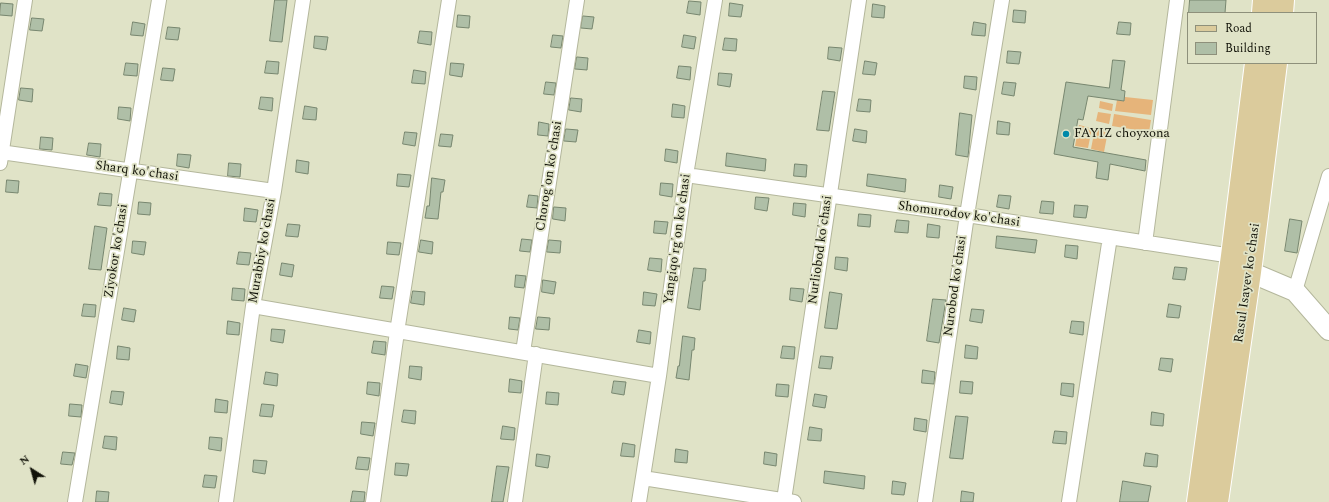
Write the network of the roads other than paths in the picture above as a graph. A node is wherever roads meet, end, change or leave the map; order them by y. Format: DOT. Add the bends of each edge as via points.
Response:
graph roads {
  1 [pos="25,0"];
  2 [pos="159,0"];
  3 [pos="303,0"];
  4 [pos="449,0"];
  5 [pos="577,0"];
  6 [pos="715,0"];
  7 [pos="858,0"];
  8 [pos="1002,0"];
  9 [pos="1177,0"];
  10 [pos="1264,0"];
  11 [pos="1283,0"];
  12 [pos="1263,12"];
  13 [pos="1282,12"];
  14 [pos="1256,64"];
  15 [pos="1276,64"];
  16 [pos="1,156"];
  17 [pos="131,171"];
  18 [pos="686,175"];
  19 [pos="1329,176"];
  20 [pos="274,191"];
  21 [pos="828,196"];
  22 [pos="967,216"];
  23 [pos="1110,237"];
  24 [pos="1144,243"];
  25 [pos="1232,256"];
  26 [pos="1250,272"];
  27 [pos="1295,291"];
  28 [pos="253,306"];
  29 [pos="1329,330"];
  30 [pos="397,332"];
  31 [pos="529,353"];
  32 [pos="659,376"];
  33 [pos="643,478"];
  34 [pos="789,501"];
  35 [pos="75,502"];
  36 [pos="226,502"];
  37 [pos="373,502"];
  38 [pos="515,502"];
  39 [pos="639,502"];
  40 [pos="926,502"];
  41 [pos="1069,502"];
  42 [pos="1198,502"];
  43 [pos="1217,502"];
  1 -- 16 [label="street"];
  2 -- 17 [label="street, Ziyokor ko'chasi"];
  3 -- 20 [label="street, Murabbiy ko'chasi"];
  4 -- 30 [label="street"];
  5 -- 31 [label="street, Chorog'on ko'chasi"];
  6 -- 18 [label="street, Yangiqo'rg'on ko'chasi"];
  7 -- 21 [label="street, Nurliobod ko'chasi"];
  8 -- 22 [label="street, Nurobod ko'chasi"];
  9 -- 24 [label="street"];
  10 -- 12 [label="main road"];
  11 -- 13 [label="main road"];
  14 -- 25 [label="main road, Rasul Isayev ko'chasi"];
  15 -- 26 [label="main road, Rasul Isayev ko'chasi"];
  16 -- 17 [label="street, Sharq ko'chasi"];
  17 -- 20 [label="street, Sharq ko'chasi"];
  17 -- 35 [label="street, Ziyokor ko'chasi"];
  18 -- 21 [label="street, Shomurodov ko'chasi"];
  18 -- 32 [label="street, Yangiqo'rg'on ko'chasi"];
  19 -- 27 [label="street"];
  20 -- 28 [label="street, Murabbiy ko'chasi"];
  21 -- 22 [label="street, Shomurodov ko'chasi"];
  21 -- 34 [label="street, Nurliobod ko'chasi"];
  22 -- 23 [label="street, Shomurodov ko'chasi"];
  22 -- 40 [label="street, Nurobod ko'chasi"];
  23 -- 24 [label="street, Shomurodov ko'chasi"];
  23 -- 41 [label="street"];
  24 -- 25 [label="street, Shomurodov ko'chasi"];
  25 -- 42 [label="main road, Rasul Isayev ko'chasi"];
  26 -- 27 [label="street"];
  26 -- 43 [label="main road, Rasul Isayev ko'chasi"];
  27 -- 29 [label="street"];
  28 -- 30 [label="street"];
  28 -- 36 [label="street, Murabbiy ko'chasi"];
  30 -- 31 [label="street"];
  30 -- 37 [label="street"];
  31 -- 32 [label="street"];
  31 -- 38 [label="street, Chorog'on ko'chasi"];
  32 -- 33 [label="street, Yangiqo'rg'on ko'chasi"];
  33 -- 34 [label="street"];
  33 -- 39 [label="street, Yangiqo'rg'on ko'chasi"];
}
